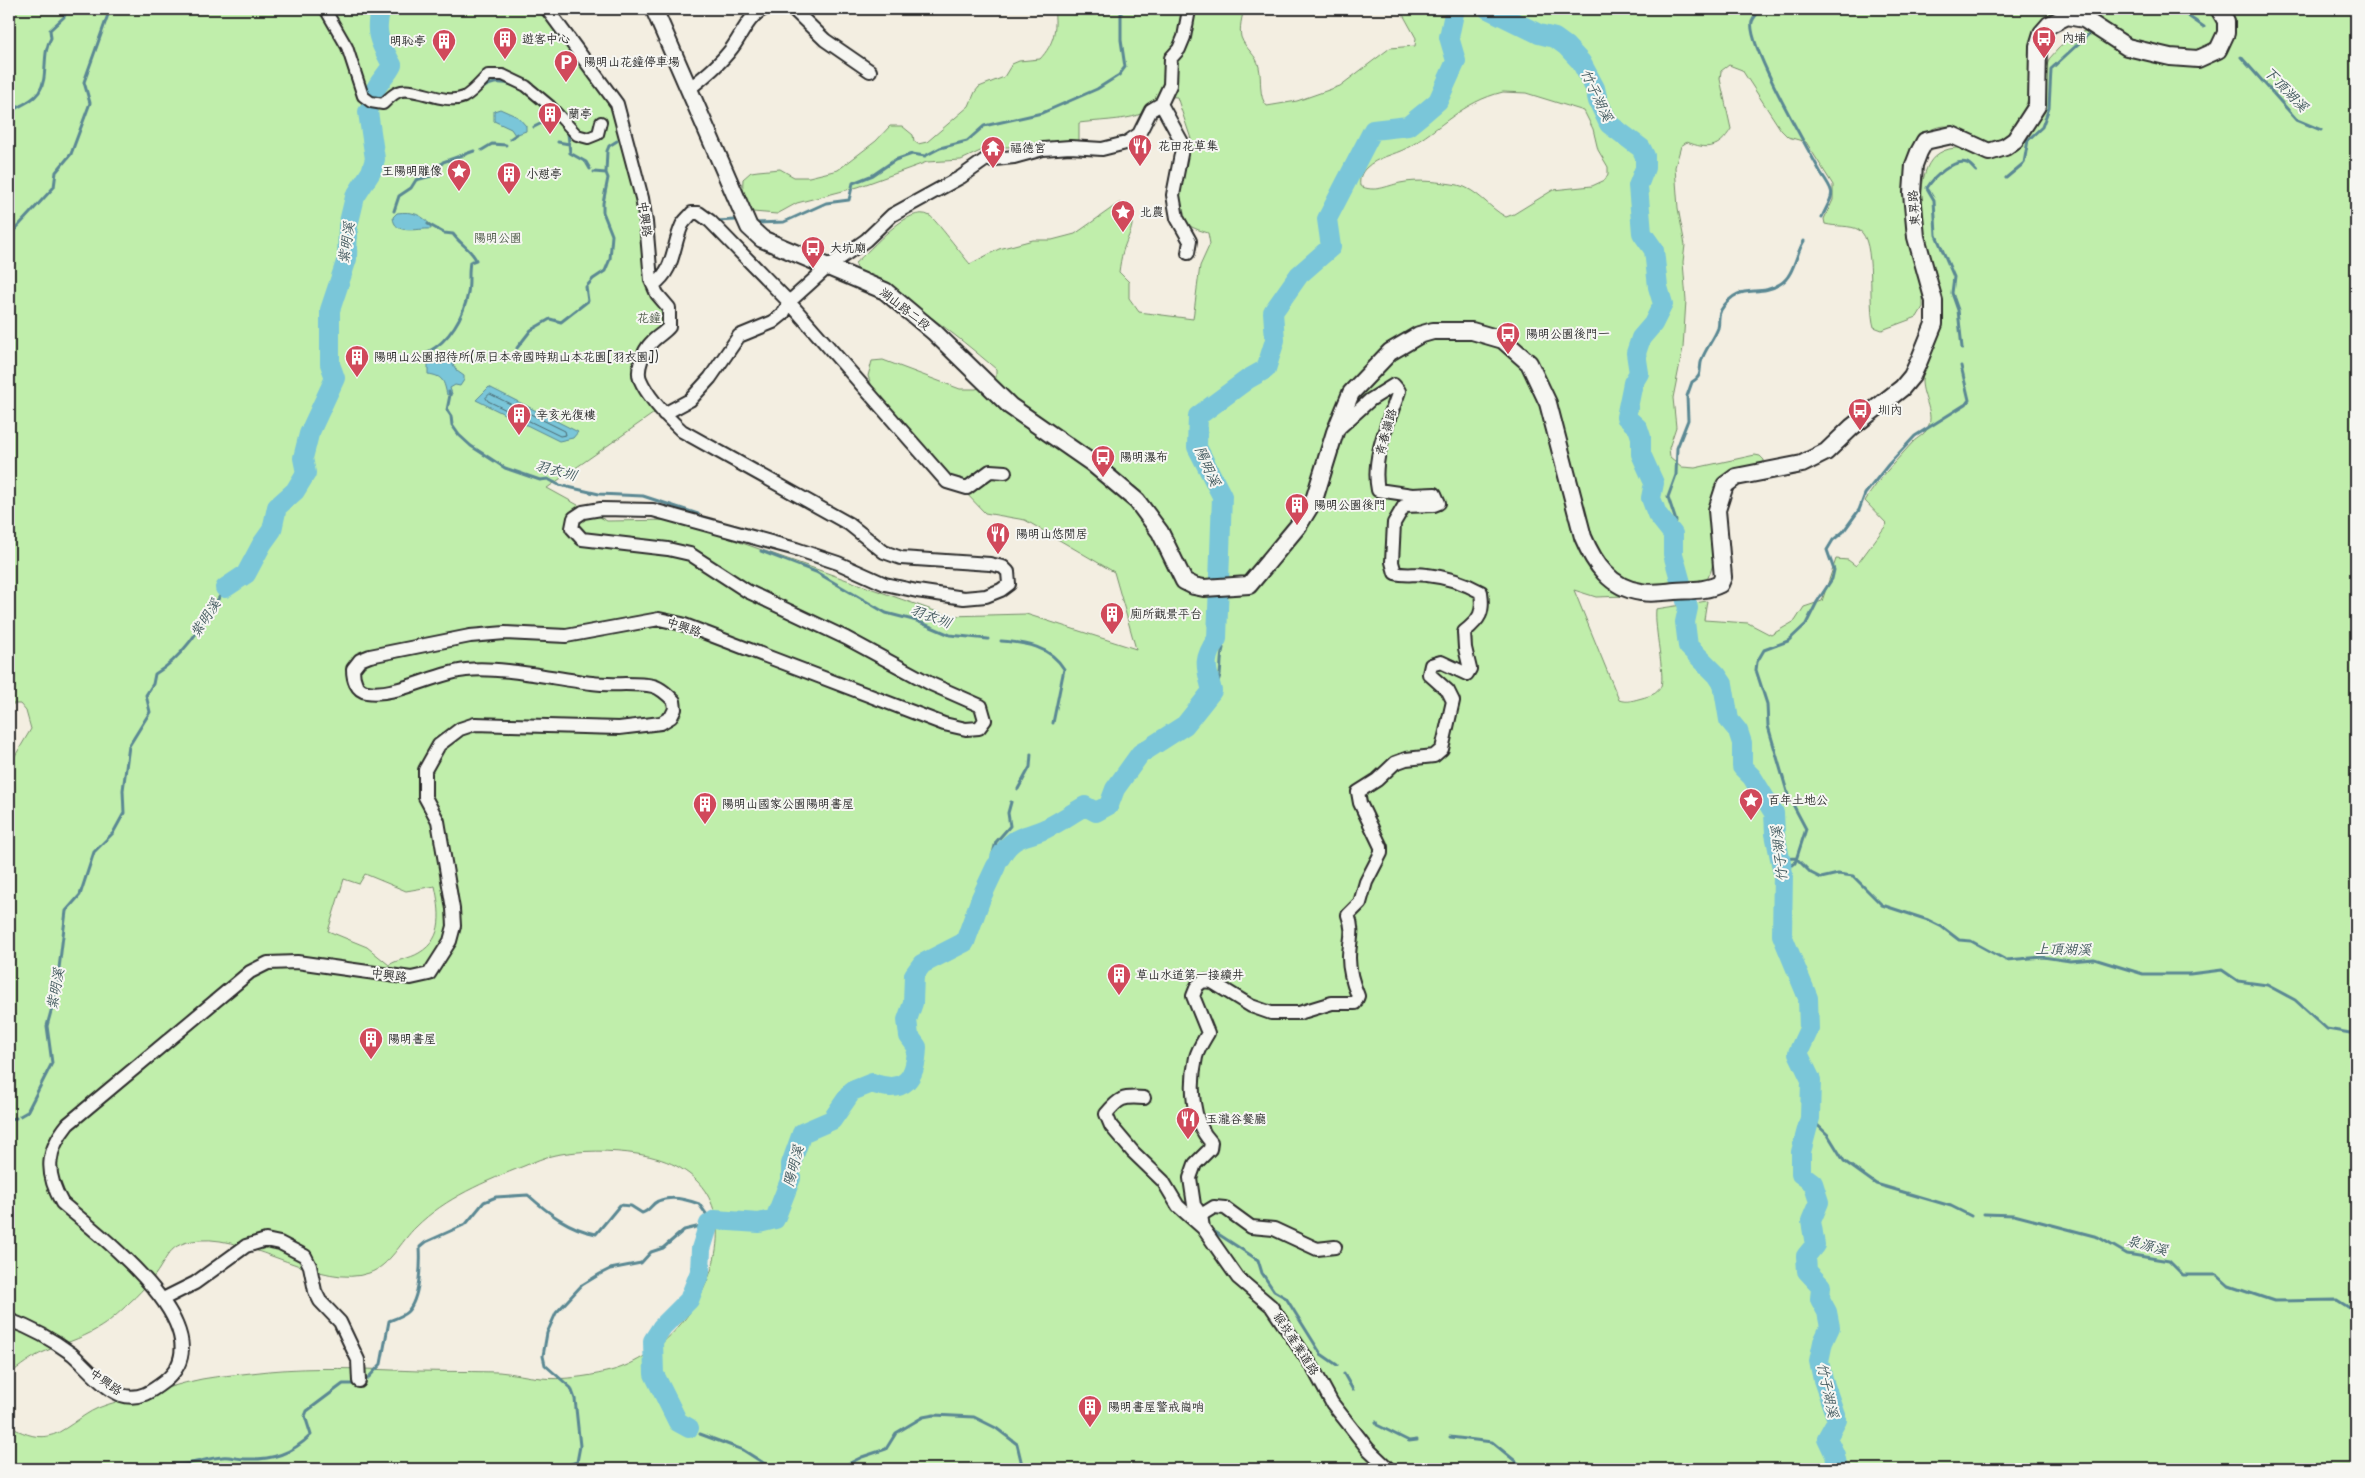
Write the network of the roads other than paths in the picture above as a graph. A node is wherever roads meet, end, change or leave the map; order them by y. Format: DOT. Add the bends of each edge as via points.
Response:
graph roads {
  1 [pos="325,9"];
  2 [pos="547,9"];
  3 [pos="654,9"];
  4 [pos="764,9"];
  5 [pos="793,9"];
  6 [pos="2219,9"];
  7 [pos="1190,10"];
  8 [pos="870,71"];
  9 [pos="689,89"];
  10 [pos="1160,104"];
  11 [pos="601,122"];
  12 [pos="1188,253"];
  13 [pos="829,266"];
  14 [pos="653,285"];
  15 [pos="789,302"];
  16 [pos="664,414"];
  17 [pos="1334,432"];
  18 [pos="1004,472"];
  19 [pos="1144,1098"];
  20 [pos="1195,1164"];
  21 [pos="1201,1215"];
  22 [pos="1203,1228"];
  23 [pos="1336,1247"];
  24 [pos="163,1299"];
  25 [pos="9,1320"];
  26 [pos="359,1381"];
  27 [pos="1389,1469"];
  1 -- 11 [label="street" via="347,47 363,96 371,102 383,104 398,92 407,90 448,99 458,98 466,96 488,75 503,75 532,91 577,135 588,138 598,134"];
  2 -- 14 [label="street, 中興路" via="617,104 642,198"];
  3 -- 9 [label="street, 湖山路二段"];
  4 -- 9 [label="street" via="758,11 733,48 713,70"];
  5 -- 8 [label="street" via="825,40"];
  6 -- 17 [label="street, 東昇路" via="2226,21 2226,34 2218,50 2198,59 2170,57 2127,47 2084,19 2066,16 2042,33 2038,46 2037,106 2015,140 1989,152 1952,135 1925,142 1914,165 1912,193 1916,237 1934,301 1934,324 1912,376 1826,452 1802,464 1736,477 1725,485 1717,510 1723,577 1720,584 1702,590 1640,592 1616,584 1598,566 1583,537 1548,403 1529,363 1503,340 1472,331 1433,331 1419,335 1390,352 1351,393"];
  7 -- 10 [label="street" via="1184,37 1171,58 1170,84"];
  9 -- 13 [label="street, 湖山路二段" via="749,226 762,239"];
  10 -- 12 [label="street" via="1183,144 1173,195 1177,218 1190,241"];
  10 -- 13 [label="street" via="1151,110 1139,134 1126,143 1102,149 1070,146 1044,149 985,160 892,215 866,240"];
  13 -- 15 [label="street"];
  13 -- 17 [label="street, 湖山路二段" via="885,291 934,332 1010,406 1092,463 1137,501 1160,532 1184,581 1194,586 1249,585 1298,526 1314,500"];
  14 -- 15 [label="street" via="672,263 682,224 692,213 699,213"];
  14 -- 16 [label="street, 中興路" via="669,308 669,327 644,353 639,378"];
  15 -- 16 [label="street" via="783,314 773,322 739,336 710,378 690,400"];
  15 -- 18 [label="street" via="947,482 967,488 990,471"];
  16 -- 24 [label="street, 中興路" via="682,431 849,524 884,552 901,558 1003,567 1008,572 1009,584 979,597 917,591 885,584 796,548 653,510 583,512 574,518 572,528 582,539 668,548 690,554 747,591 981,706 985,720 978,728 944,724 682,624 659,620 566,636 505,633 470,636 360,660 353,669 353,678 359,689 365,692 387,693 427,678 488,669 594,684 653,686 667,693 674,701 674,709 671,717 660,723 619,728 475,724 460,729 439,745 425,770 425,797 438,822 454,909 454,926 446,949 429,974 411,978 297,962 268,964 250,972 68,1124 50,1157 49,1169 62,1203 143,1275"];
  17 -- 20 [label="street, 青春嶺路" via="1370,400 1394,385 1399,391 1377,464 1378,490 1412,495 1435,494 1439,503 1404,506 1394,523 1392,562 1395,573 1426,575 1466,584 1481,592 1483,608 1475,623 1464,632 1470,669 1467,674 1441,662 1431,665 1429,670 1453,701 1442,749 1434,756 1395,762 1358,792 1381,853 1366,882 1360,903 1348,915 1353,928 1349,959 1352,982 1358,996 1355,1003 1332,1003 1300,1013 1272,1012 1251,1006 1212,982 1203,981 1197,986 1193,996 1208,1033 1196,1056 1194,1106 1203,1133 1211,1142 1210,1150"];
  19 -- 22 [label="street" via="1129,1097 1117,1101 1106,1114 1111,1126 1163,1181 1178,1206"];
  20 -- 21 [label="street, 猴崁產業道路" via="1190,1178 1192,1196"];
  21 -- 22 [label="street, 猴崁產業道路"];
  21 -- 23 [label="street" via="1214,1207 1224,1208 1252,1227 1274,1229 1317,1249"];
  22 -- 27 [label="street, 猴崁產業道路" via="1238,1278 1271,1306 1313,1368 1332,1403 1368,1449"];
  24 -- 25 [label="street, 中興路" via="177,1324 181,1339 178,1368 151,1392 136,1398 121,1395 40,1333"];
  24 -- 26 [label="street" via="195,1283 246,1246 266,1240 280,1244 305,1256 315,1292 340,1322 358,1360"];
}
